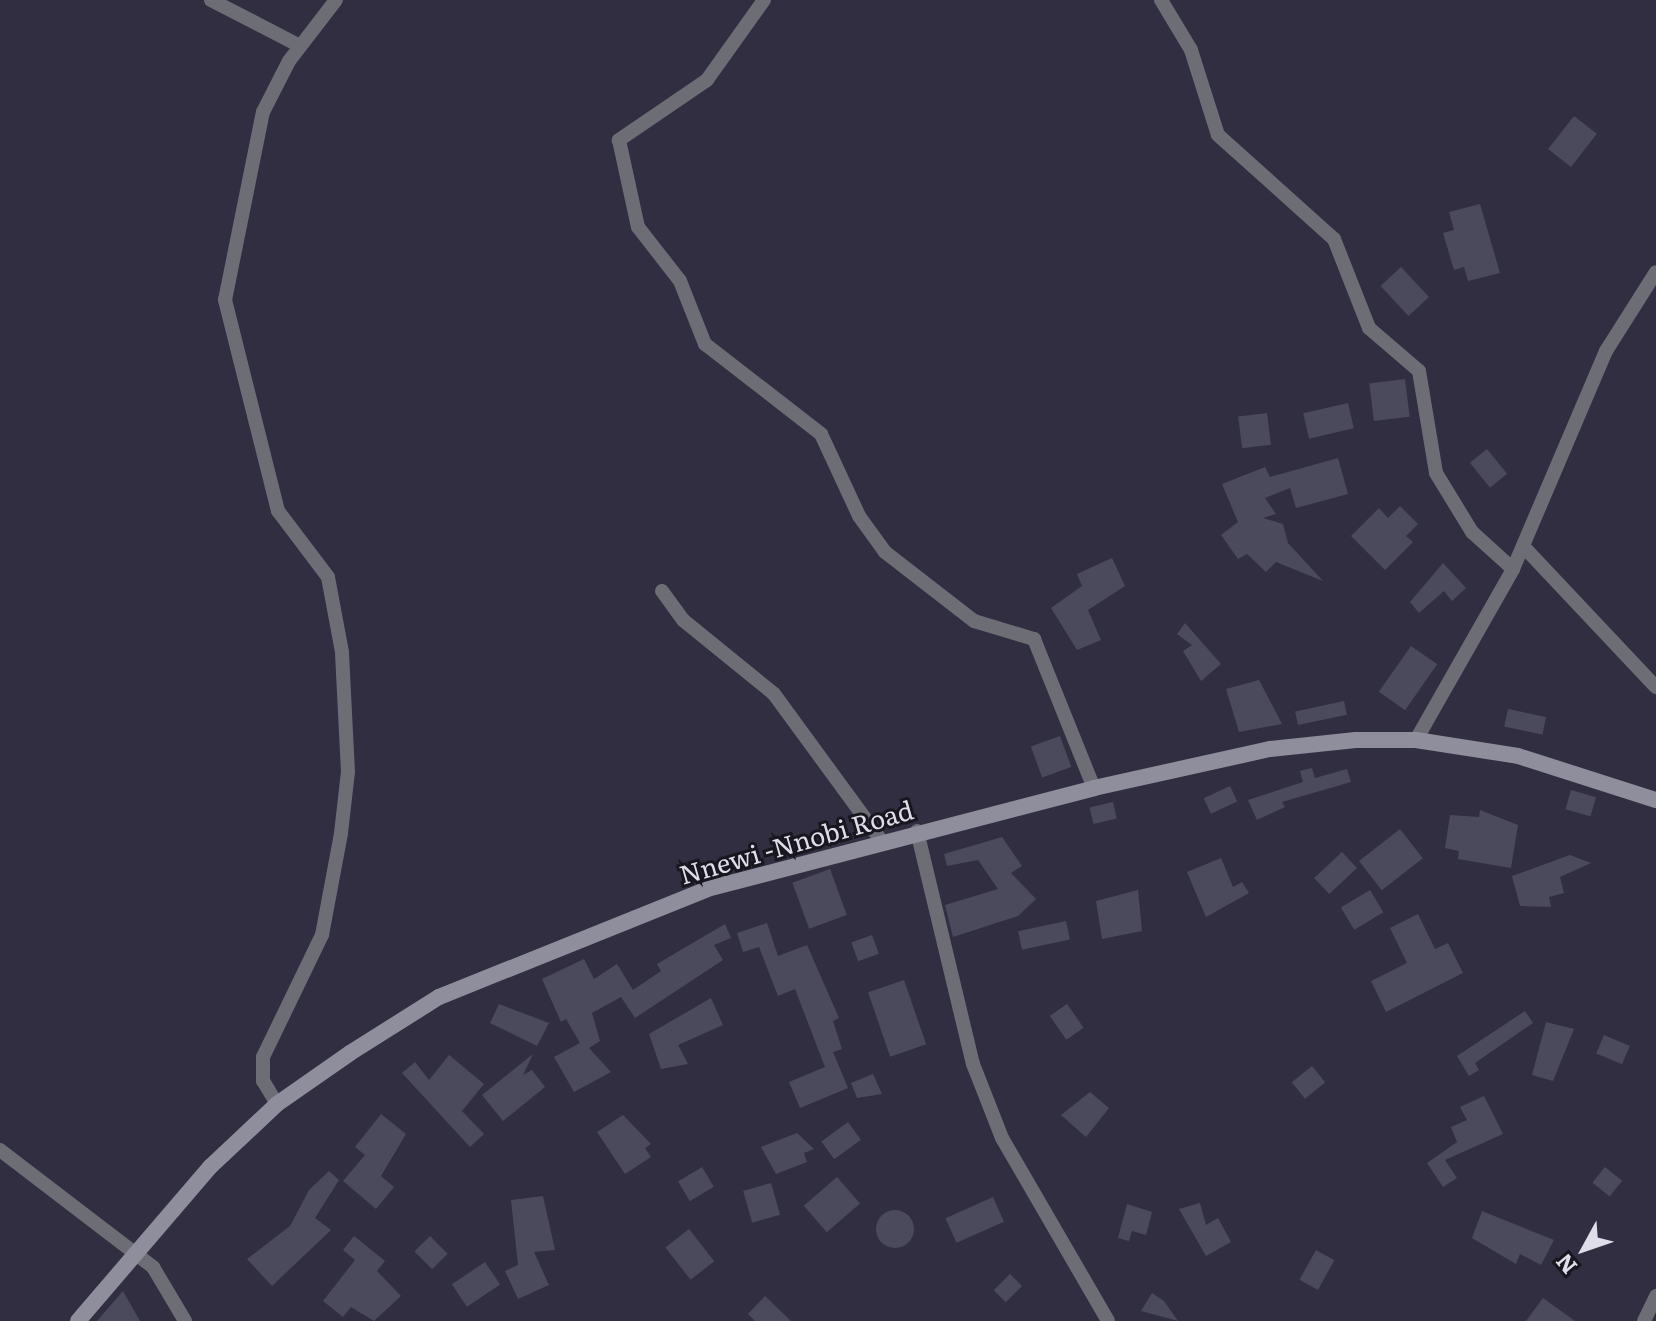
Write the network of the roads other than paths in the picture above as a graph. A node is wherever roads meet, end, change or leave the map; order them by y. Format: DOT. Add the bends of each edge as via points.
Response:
graph roads {
  1 [pos="211,0"];
  2 [pos="336,0"];
  3 [pos="764,0"];
  4 [pos="1161,0"];
  5 [pos="300,46"];
  6 [pos="1656,272"];
  7 [pos="1523,546"];
  8 [pos="1513,569"];
  9 [pos="662,591"];
  10 [pos="1656,687"];
  11 [pos="1416,740"];
  12 [pos="1094,788"];
  13 [pos="1656,800"];
  14 [pos="917,831"];
  15 [pos="881,840"];
  16 [pos="277,1104"];
  17 [pos="0,1150"];
  18 [pos="132,1251"];
  19 [pos="1656,1296"];
  20 [pos="78,1321"];
  21 [pos="185,1321"];
  22 [pos="1108,1321"];
  23 [pos="1644,1321"];
  1 -- 5 [label="street"];
  2 -- 5 [label="street"];
  3 -- 12 [label="street" via="707,80 619,140 638,227 680,281 705,344 821,434 859,516 885,552 974,621 1034,639"];
  4 -- 8 [label="street" via="1187,40 1218,135 1334,239 1369,328 1419,371 1436,473 1472,532"];
  5 -- 16 [label="street" via="263,112 225,300 278,511 328,577 343,666 348,772 341,833 322,935 263,1057 263,1081"];
  6 -- 7 [label="street" via="1606,351"];
  7 -- 8 [label="street"];
  7 -- 10 [label="street"];
  8 -- 11 [label="street"];
  9 -- 15 [label="street" via="683,620 774,694"];
  11 -- 12 [label="main road, Nnewi -Nnobi Road" via="1270,749"];
  11 -- 13 [label="main road, Nnewi -Nnobi Road" via="1518,756"];
  12 -- 14 [label="main road, Nnewi -Nnobi Road"];
  14 -- 15 [label="main road, Nnewi -Nnobi Road"];
  14 -- 22 [label="street" via="949,985 996,1123"];
  15 -- 16 [label="main road, Nnewi -Nnobi Road" via="707,889 559,943 439,997"];
  16 -- 18 [label="main road, Nnewi -Nnobi Road"];
  17 -- 18 [label="street"];
  18 -- 20 [label="main road, Nnewi -Nnobi Road"];
  18 -- 21 [label="street" via="169,1287"];
  19 -- 23 [label="street"];
}
